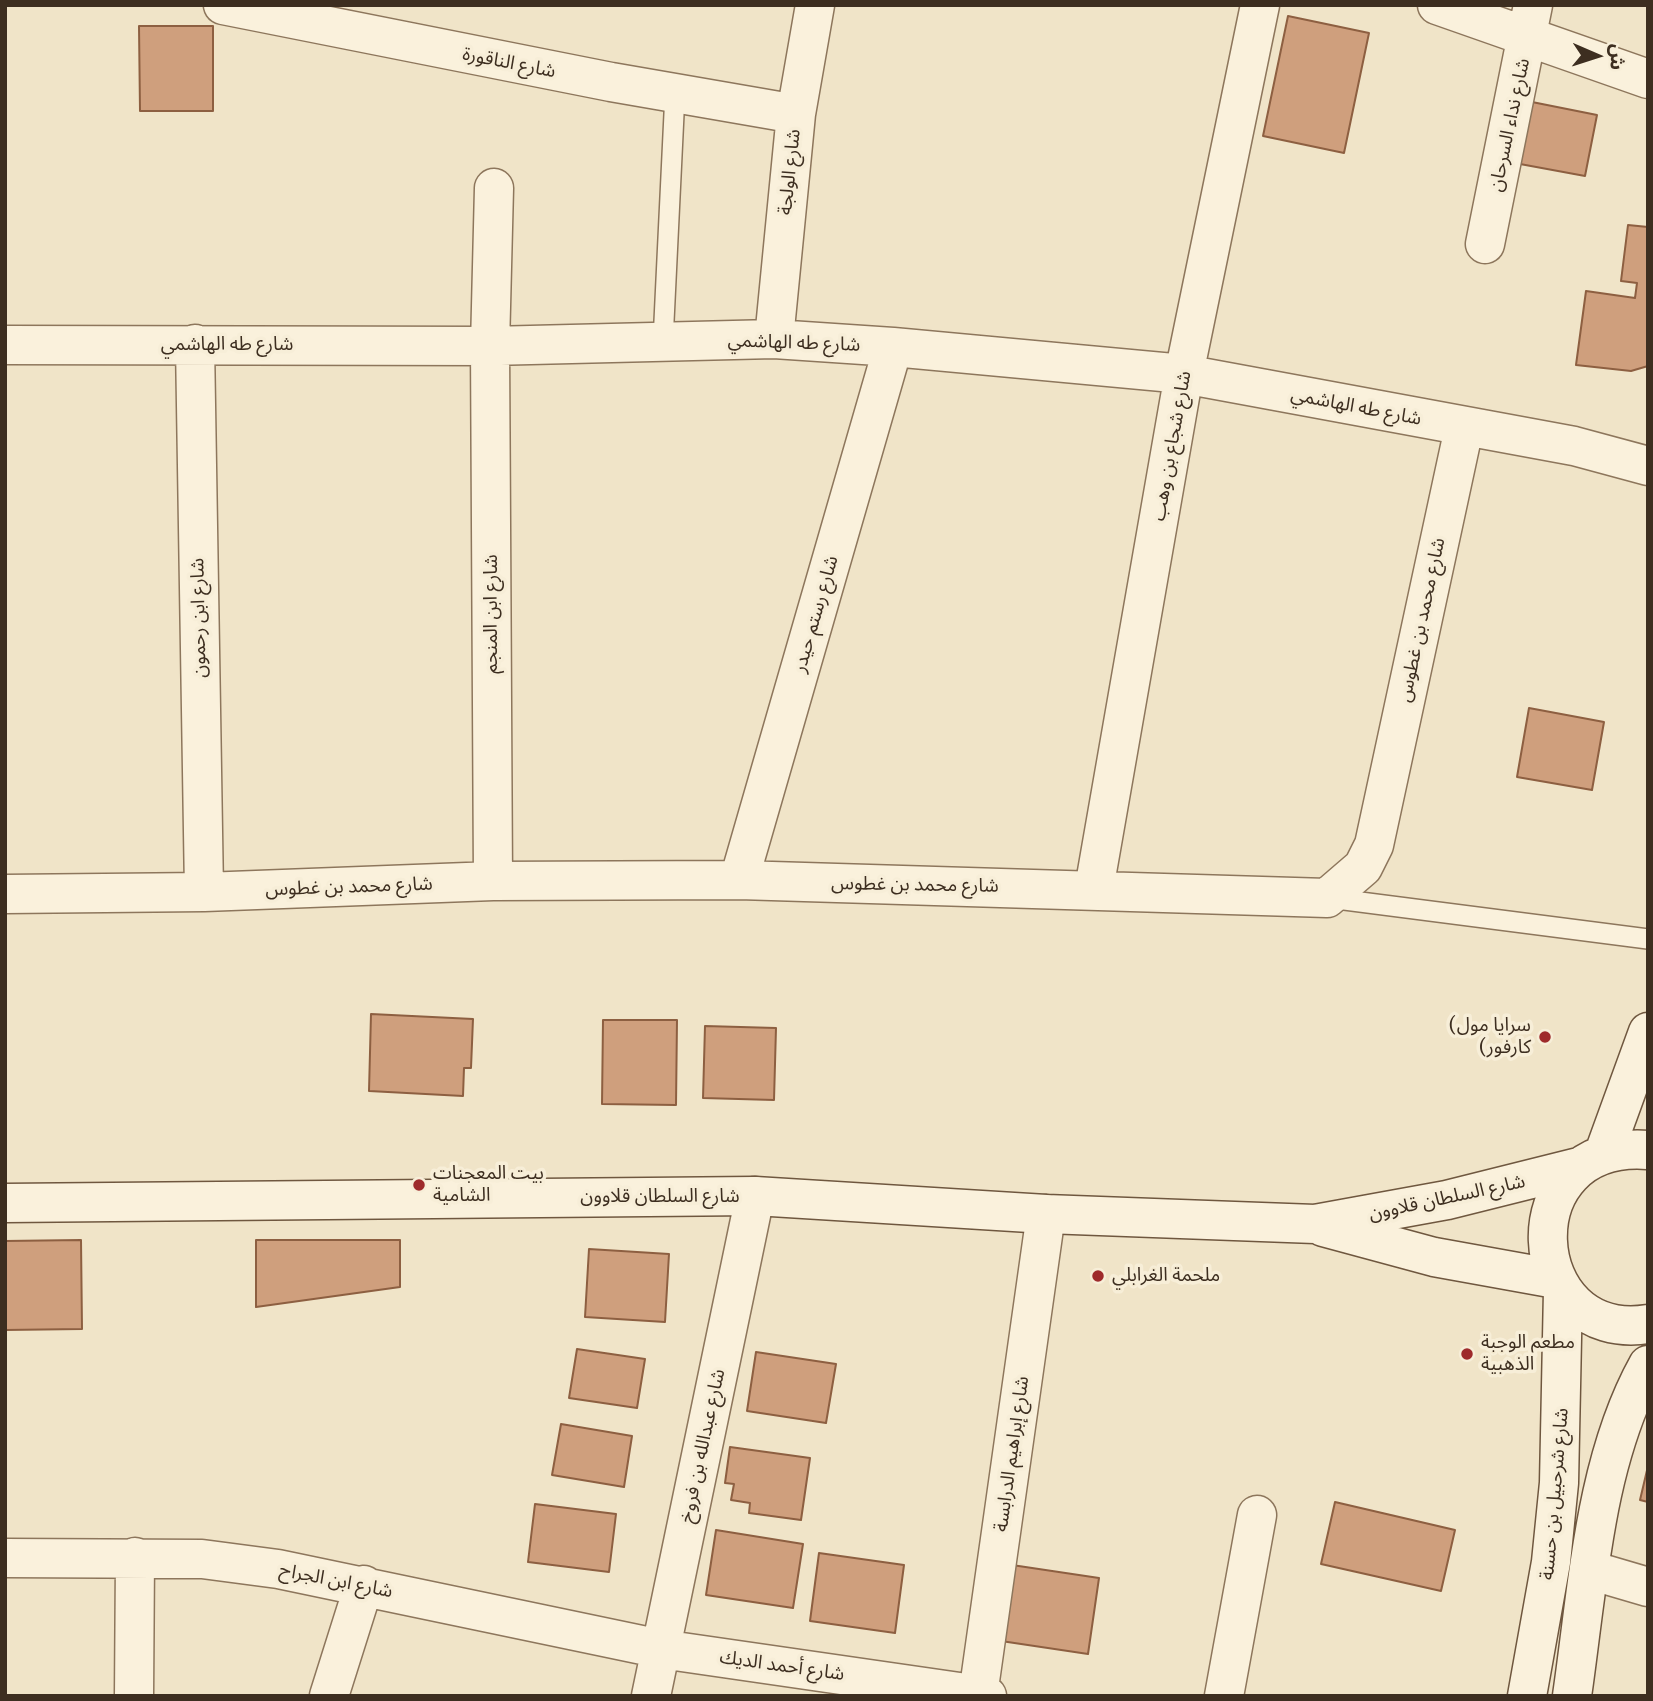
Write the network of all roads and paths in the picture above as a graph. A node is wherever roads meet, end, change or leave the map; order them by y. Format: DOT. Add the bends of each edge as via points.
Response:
graph roads {
  1 [pos="223,5"];
  2 [pos="815,5"];
  3 [pos="1260,5"];
  4 [pos="1437,5"];
  5 [pos="1530,22"];
  6 [pos="1648,79"];
  7 [pos="675,93"];
  8 [pos="796,114"];
  9 [pos="494,188"];
  10 [pos="1485,244"];
  11 [pos="774,339"];
  12 [pos="663,342"];
  13 [pos="195,344"];
  14 [pos="5,345"];
  15 [pos="490,346"];
  16 [pos="893,347"];
  17 [pos="1184,373"];
  18 [pos="1464,428"];
  19 [pos="1648,442"];
  20 [pos="1574,446"];
  21 [pos="1648,466"];
  22 [pos="739,880"];
  23 [pos="493,881"];
  24 [pos="1094,889"];
  25 [pos="204,892"];
  26 [pos="5,894"];
  27 [pos="1327,898"];
  28 [pos="1648,939"];
  29 [pos="1648,1032"];
  30 [pos="1648,1150"];
  31 [pos="1592,1160"];
  32 [pos="755,1196"];
  33 [pos="5,1203"];
  34 [pos="1046,1213"];
  35 [pos="1314,1224"];
  36 [pos="1559,1285"];
  37 [pos="1648,1324"];
  38 [pos="1648,1365"];
  39 [pos="1258,1515"];
  40 [pos="135,1557"];
  41 [pos="5,1558"];
  42 [pos="1590,1570"];
  43 [pos="363,1585"];
  44 [pos="1648,1587"];
  45 [pos="661,1649"];
  46 [pos="982,1695"];
  47 [pos="134,1696"];
  48 [pos="329,1696"];
  49 [pos="651,1696"];
  50 [pos="1224,1696"];
  51 [pos="1528,1696"];
  52 [pos="1572,1696"];
  1 -- 7 [label="street, شارع الناقورة"];
  2 -- 8 [label="street, شارع الولجة"];
  3 -- 17 [label="street, شارع شجاع بن وهب"];
  4 -- 5 [label="street"];
  5 -- 6 [label="street"];
  5 -- 10 [label="street, شارع نداء السرحان"];
  7 -- 8 [label="street, شارع الناقورة"];
  7 -- 12 [label="lane"];
  8 -- 11 [label="street, شارع الولجة"];
  9 -- 15 [label="street, شارع ابن المنجم"];
  11 -- 12 [label="street, شارع طه الهاشمي"];
  11 -- 16 [label="street, شارع طه الهاشمي"];
  12 -- 15 [label="street, شارع طه الهاشمي"];
  13 -- 14 [label="street, شارع طه الهاشمي"];
  13 -- 15 [label="street, شارع طه الهاشمي"];
  13 -- 25 [label="street, شارع ابن رحمون"];
  15 -- 23 [label="street, شارع ابن المنجم"];
  16 -- 17 [label="street, شارع طه الهاشمي"];
  16 -- 22 [label="street, شارع رستم حيدر"];
  17 -- 18 [label="street, شارع طه الهاشمي"];
  17 -- 24 [label="street, شارع شجاع بن وهب"];
  18 -- 20 [label="street, شارع طه الهاشمي"];
  18 -- 27 [label="street, شارع محمد بن غطوس" via="1374,845 1363,867"];
  19 -- 20 [label="street, شارع طه الهاشمي"];
  20 -- 21 [label="street, شارع طه الهاشمي"];
  22 -- 23 [label="street, شارع محمد بن غطوس"];
  22 -- 24 [label="street, شارع محمد بن غطوس"];
  23 -- 25 [label="street, شارع محمد بن غطوس"];
  24 -- 27 [label="street, شارع محمد بن غطوس"];
  25 -- 26 [label="street, شارع محمد بن غطوس"];
  27 -- 28 [label="lane"];
  29 -- 31 [label="street"];
  30 -- 31 [label="street, شارع السلطان قلاوون" via="1629,1148"];
  31 -- 35 [label="street, شارع السلطان قلاوون" via="1447,1200"];
  31 -- 36 [label="street" via="1559,1190 1548,1219 1546,1250"];
  32 -- 33 [label="street, شارع السلطان قلاوون"];
  32 -- 34 [label="street, شارع السلطان قلاوون"];
  32 -- 45 [label="street, شارع عبدالله بن فروخ"];
  34 -- 35 [label="street, شارع السلطان قلاوون"];
  34 -- 46 [label="street, شارع إبراهيم الدرابسة"];
  35 -- 36 [label="street, شارع السلطان قلاوون"];
  36 -- 37 [label="street" via="1583,1310 1607,1322"];
  36 -- 51 [label="street, شارع شرحبيل بن حسنة" via="1559,1483"];
  38 -- 42 [label="street" via="1618,1430"];
  39 -- 50 [label="street"];
  40 -- 41 [label="street, شارع ابن الجراح"];
  40 -- 43 [label="street, شارع ابن الجراح" via="202,1559"];
  40 -- 47 [label="street"];
  42 -- 44 [label="street"];
  42 -- 52 [label="street"];
  43 -- 45 [label="street, شارع ابن الجراح"];
  43 -- 48 [label="street"];
  45 -- 46 [label="street, شارع أحمد الديك"];
  45 -- 49 [label="street, شارع عبدالله بن فروخ"];
}
